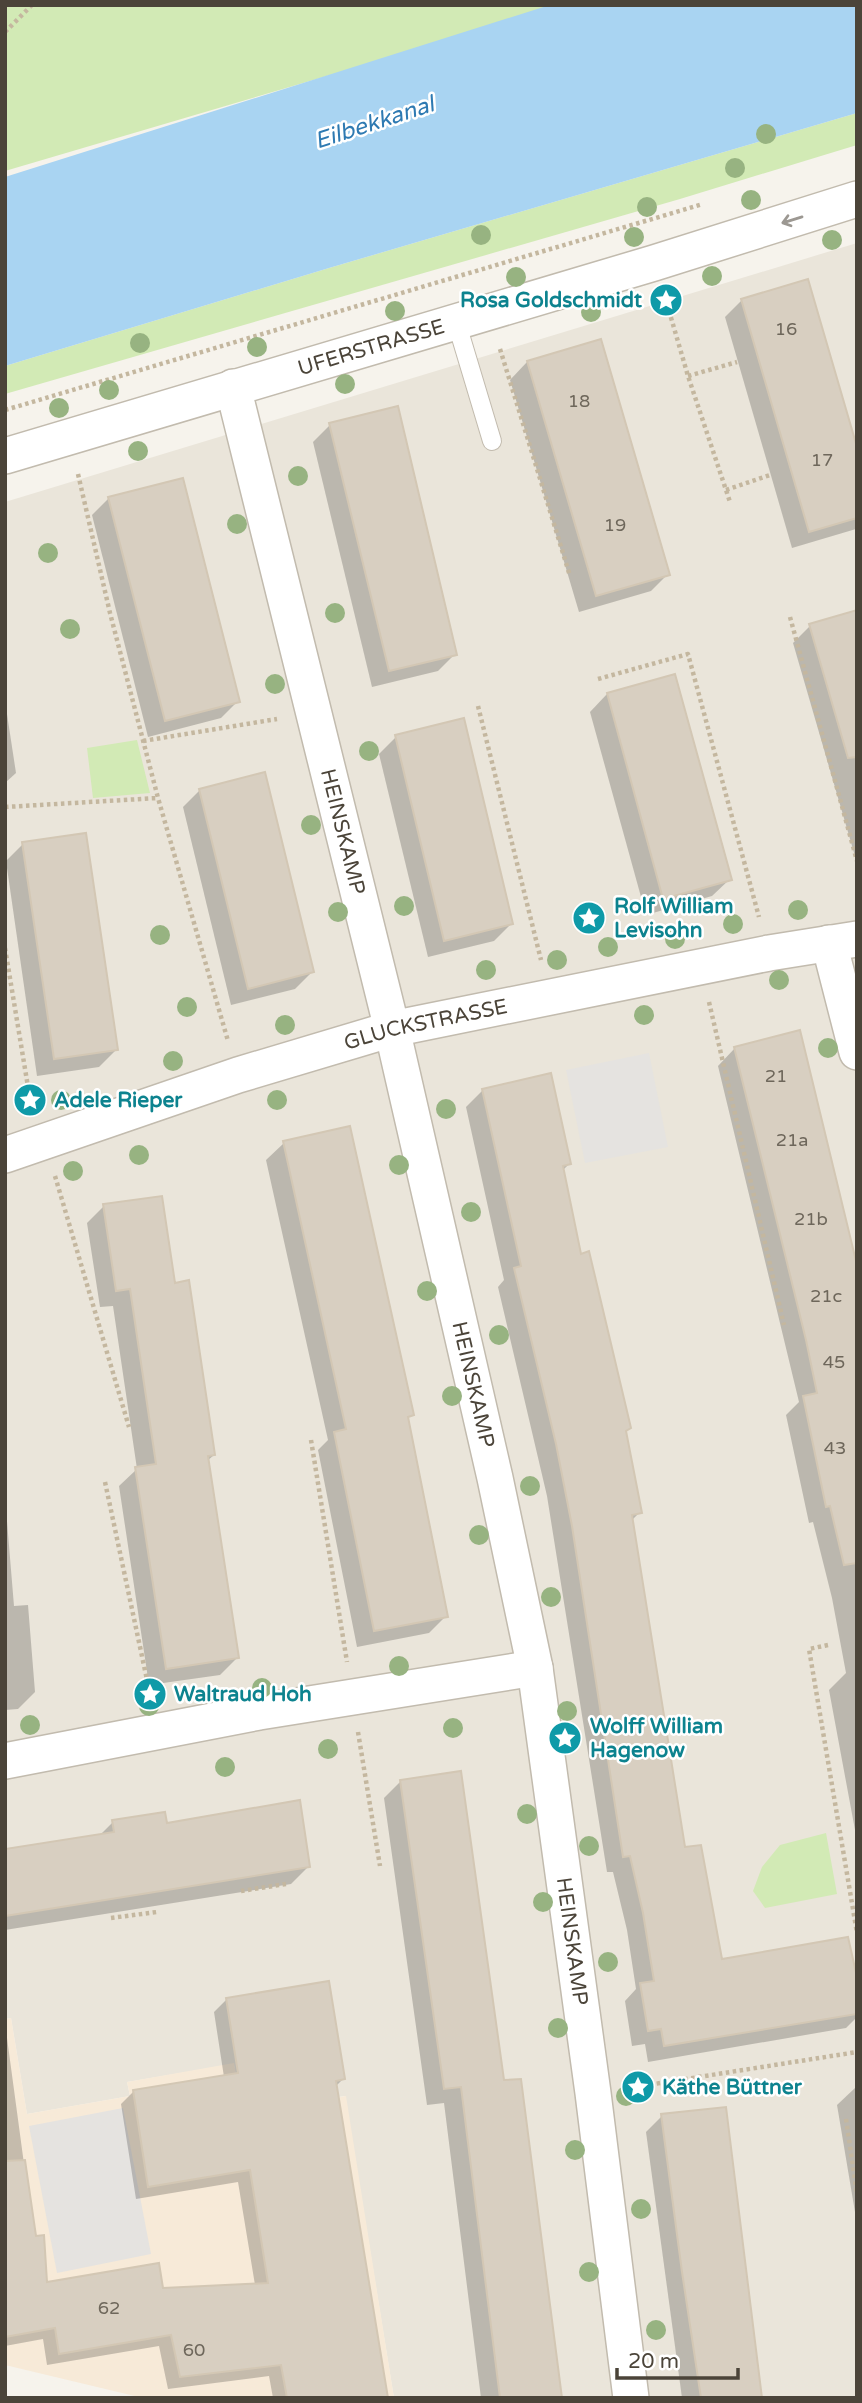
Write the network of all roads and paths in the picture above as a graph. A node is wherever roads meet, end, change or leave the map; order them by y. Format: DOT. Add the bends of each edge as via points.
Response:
graph roads {
  1 [pos="32,5"];
  2 [pos="5,32"];
  3 [pos="857,199"];
  4 [pos="710,202"];
  5 [pos="654,263"];
  6 [pos="473,316"];
  7 [pos="737,362"];
  8 [pos="688,376"];
  9 [pos="233,387"];
  10 [pos="5,410"];
  11 [pos="70,436"];
  12 [pos="492,441"];
  13 [pos="5,456"];
  14 [pos="770,475"];
  15 [pos="726,490"];
  16 [pos="730,502"];
  17 [pos="570,576"];
  18 [pos="790,617"];
  19 [pos="598,679"];
  20 [pos="478,706"];
  21 [pos="314,713"];
  22 [pos="143,741"];
  23 [pos="158,798"];
  24 [pos="5,807"];
  25 [pos="857,861"];
  26 [pos="843,941"];
  27 [pos="5,948"];
  28 [pos="769,953"];
  29 [pos="701,967"];
  30 [pos="550,996"];
  31 [pos="392,1029"];
  32 [pos="857,1052"];
  33 [pos="238,1075"];
  34 [pos="44,1140"];
  35 [pos="5,1155"];
  36 [pos="784,1325"];
  37 [pos="129,1427"];
  38 [pos="311,1440"];
  39 [pos="105,1482"];
  40 [pos="828,1645"];
  41 [pos="535,1668"];
  42 [pos="352,1697"];
  43 [pos="159,1733"];
  44 [pos="5,1761"];
  45 [pos="380,1866"];
  46 [pos="286,1884"];
  47 [pos="241,1891"];
  48 [pos="157,1912"];
  49 [pos="111,1918"];
  50 [pos="857,1933"];
  51 [pos="857,2052"];
  52 [pos="593,2093"];
  53 [pos="846,2119"];
  54 [pos="857,2194"];
  55 [pos="631,2398"];
  1 -- 2 [label="path"];
  3 -- 5 [label="street, UFERSTRASSE, one-way"];
  4 -- 10 [label="path"];
  5 -- 6 [label="street, UFERSTRASSE"];
  5 -- 8 [label="path"];
  6 -- 9 [label="street, UFERSTRASSE"];
  6 -- 12 [label="lane"];
  6 -- 17 [label="path"];
  7 -- 8 [label="path"];
  8 -- 15 [label="path"];
  9 -- 11 [label="street, UFERSTRASSE"];
  9 -- 21 [label="street, HEINSKAMP"];
  11 -- 13 [label="street, UFERSTRASSE"];
  11 -- 22 [label="path"];
  14 -- 15 [label="path"];
  15 -- 16 [label="path"];
  18 -- 25 [label="path"];
  19 -- 28 [label="path" via="688,654"];
  20 -- 30 [label="path"];
  21 -- 22 [label="path"];
  21 -- 31 [label="street, HEINSKAMP"];
  22 -- 23 [label="path"];
  23 -- 24 [label="path"];
  23 -- 33 [label="path"];
  26 -- 28 [label="street, GLUCKSTRASSE"];
  26 -- 32 [label="street"];
  27 -- 34 [label="path" via="29,1097"];
  28 -- 29 [label="street, GLUCKSTRASSE"];
  29 -- 30 [label="street, GLUCKSTRASSE"];
  29 -- 36 [label="path"];
  30 -- 31 [label="street, GLUCKSTRASSE"];
  31 -- 33 [label="street, GLUCKSTRASSE"];
  31 -- 41 [label="street, HEINSKAMP"];
  33 -- 34 [label="street, GLUCKSTRASSE"];
  34 -- 35 [label="street, GLUCKSTRASSE"];
  34 -- 37 [label="path"];
  38 -- 42 [label="path"];
  39 -- 43 [label="path"];
  40 -- 50 [label="path" via="809,1648"];
  41 -- 42 [label="street"];
  41 -- 52 [label="street, HEINSKAMP"];
  42 -- 43 [label="street"];
  42 -- 45 [label="path"];
  43 -- 44 [label="street"];
  46 -- 47 [label="path"];
  48 -- 49 [label="path"];
  51 -- 52 [label="path"];
  52 -- 55 [label="street, HEINSKAMP"];
  53 -- 54 [label="path"];
}
